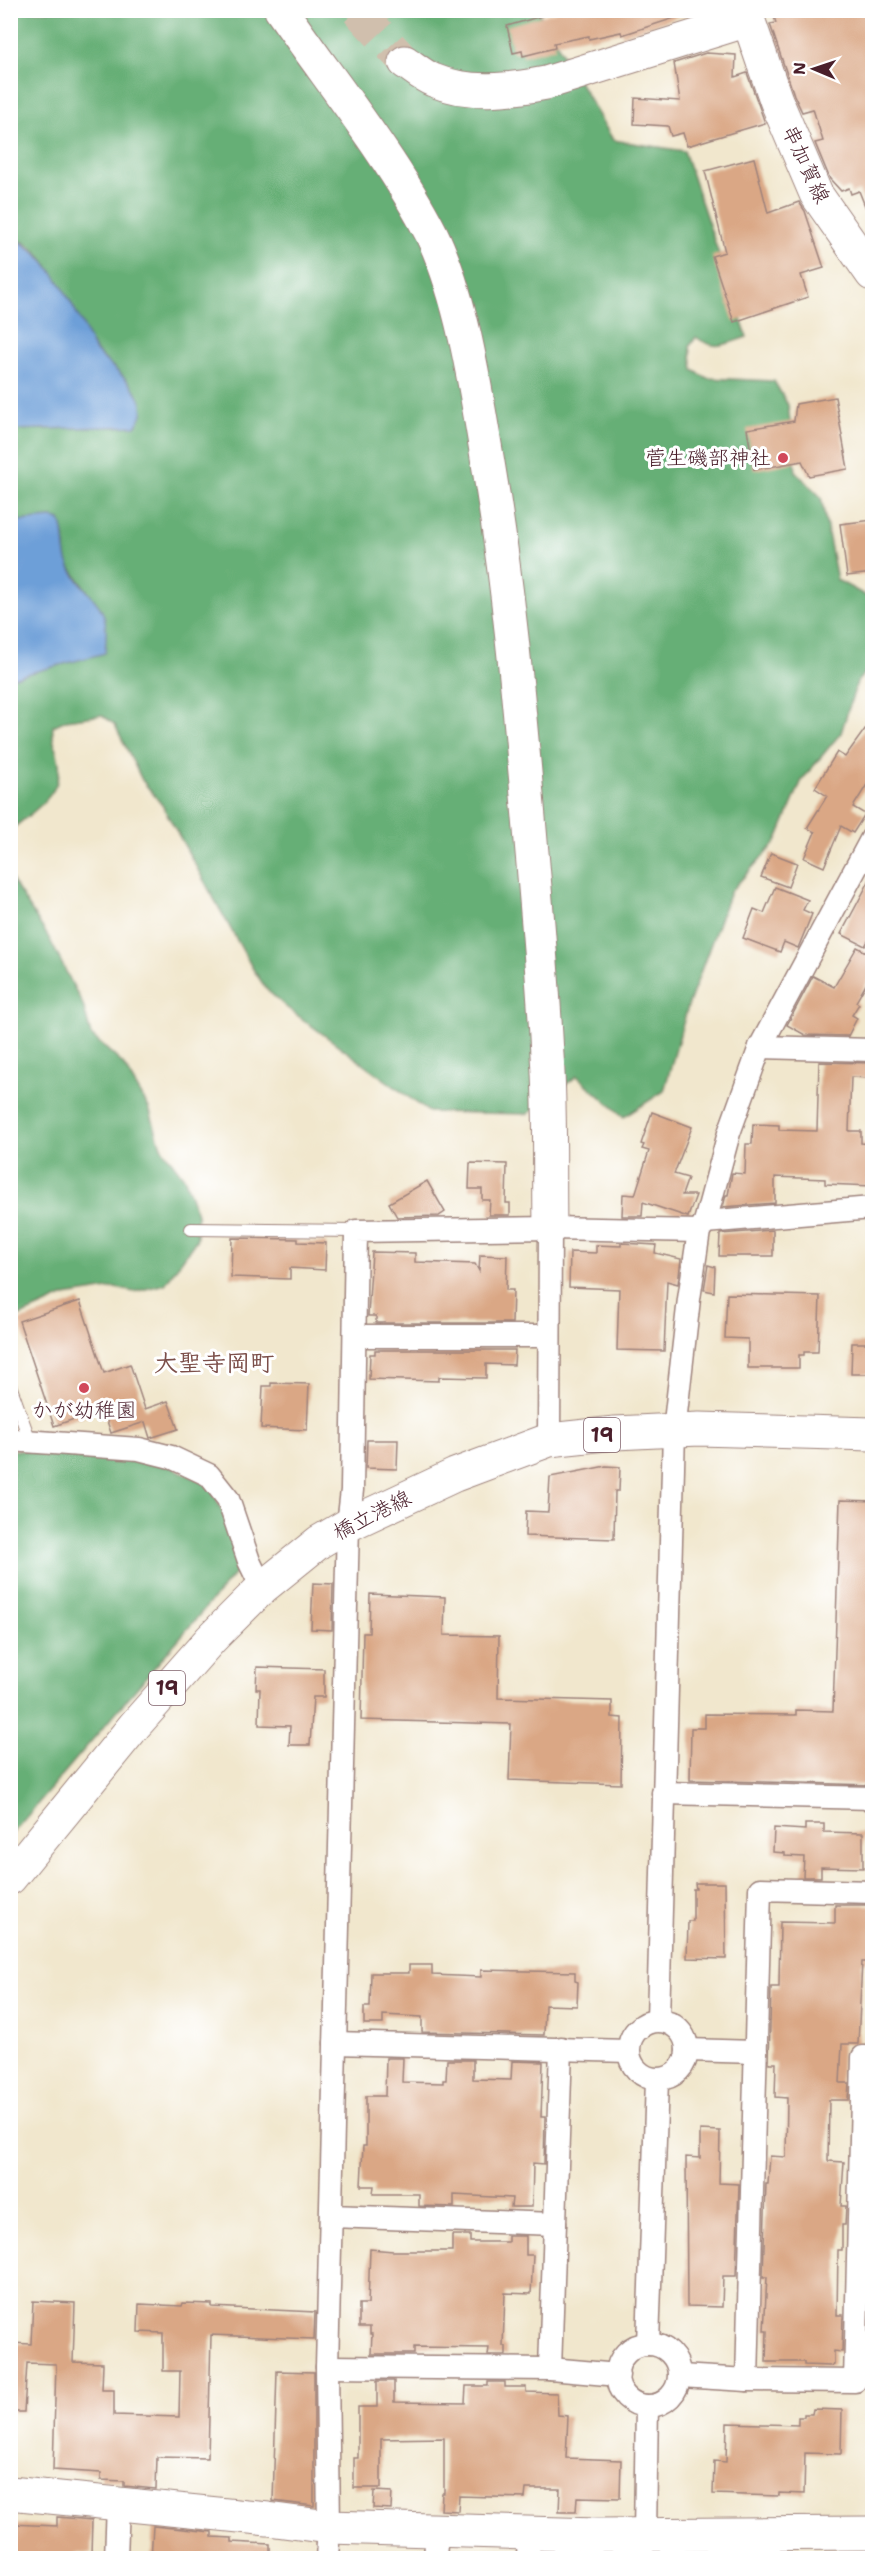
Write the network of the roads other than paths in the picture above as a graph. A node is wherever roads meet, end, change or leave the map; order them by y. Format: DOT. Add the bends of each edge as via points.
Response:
graph roads {
  1 [pos="281,10"];
  2 [pos="747,15"];
  3 [pos="405,63"];
  4 [pos="873,274"];
  5 [pos="872,841"];
  6 [pos="760,1047"];
  7 [pos="873,1050"];
  8 [pos="873,1208"];
  9 [pos="702,1227"];
  10 [pos="550,1228"];
  11 [pos="191,1229"];
  12 [pos="356,1231"];
  13 [pos="355,1336"];
  14 [pos="549,1336"];
  15 [pos="10,1385"];
  16 [pos="674,1431"];
  17 [pos="873,1434"];
  18 [pos="549,1440"];
  19 [pos="20,1441"];
  20 [pos="348,1525"];
  21 [pos="262,1588"];
  22 [pos="663,1793"];
  23 [pos="873,1798"];
  24 [pos="10,1878"];
  25 [pos="873,1892"];
  26 [pos="658,2020"];
  27 [pos="335,2043"];
  28 [pos="561,2048"];
  29 [pos="628,2050"];
  30 [pos="687,2050"];
  31 [pos="756,2052"];
  32 [pos="873,2058"];
  33 [pos="657,2080"];
  34 [pos="331,2216"];
  35 [pos="555,2224"];
  36 [pos="648,2344"];
  37 [pos="327,2367"];
  38 [pos="550,2369"];
  39 [pos="618,2375"];
  40 [pos="680,2376"];
  41 [pos="747,2380"];
  42 [pos="647,2406"];
  43 [pos="10,2493"];
  44 [pos="118,2504"];
  45 [pos="873,2533"];
  46 [pos="645,2534"];
  47 [pos="328,2543"];
  48 [pos="436,2545"];
  49 [pos="528,2546"];
  50 [pos="596,2547"];
  51 [pos="738,2547"];
  52 [pos="116,2559"];
  1 -- 10 [label="street" via="354,112 431,234 449,278 463,333 501,539 516,668 548,1057"];
  2 -- 3 [label="street" via="546,82 515,88 452,86 432,80"];
  2 -- 4 [label="street, 串加賀線" via="776,100 816,194"];
  5 -- 6 [label="street"];
  6 -- 7 [label="street"];
  6 -- 9 [label="street" via="729,1133"];
  8 -- 9 [label="street"];
  9 -- 10 [label="street"];
  9 -- 16 [label="street" via="688,1299"];
  10 -- 12 [label="street"];
  10 -- 14 [label="street"];
  11 -- 12 [label="lane"];
  12 -- 13 [label="street"];
  13 -- 14 [label="street"];
  13 -- 20 [label="street"];
  14 -- 18 [label="street"];
  15 -- 19 [label="lane"];
  16 -- 17 [label="street, 橋立港線 / 19"];
  16 -- 18 [label="street, 橋立港線 / 19"];
  16 -- 22 [label="street"];
  18 -- 20 [label="street, 橋立港線 / 19" via="455,1475"];
  19 -- 21 [label="street" via="139,1449 171,1457 209,1475 228,1499"];
  20 -- 21 [label="street, 橋立港線 / 19" via="319,1542"];
  20 -- 27 [label="street"];
  21 -- 24 [label="street, 橋立港線 / 19" via="173,1682"];
  22 -- 23 [label="street"];
  22 -- 26 [label="street"];
  25 -- 31 [label="street" via="760,1889"];
  26 -- 29 [label="street" via="639,2027"];
  26 -- 30 [label="street" via="675,2026 686,2041"];
  27 -- 28 [label="street"];
  27 -- 34 [label="street"];
  28 -- 29 [label="street"];
  28 -- 35 [label="street"];
  29 -- 33 [label="street" via="638,2073"];
  30 -- 31 [label="street"];
  30 -- 33 [label="street" via="681,2068 666,2079"];
  31 -- 41 [label="street"];
  32 -- 41 [label="street" via="863,2057 855,2381"];
  33 -- 36 [label="street"];
  34 -- 35 [label="street"];
  34 -- 37 [label="street"];
  35 -- 38 [label="street"];
  36 -- 39 [label="street" via="629,2351 622,2359"];
  36 -- 40 [label="street" via="667,2350"];
  37 -- 38 [label="street"];
  37 -- 47 [label="street"];
  38 -- 39 [label="street"];
  39 -- 42 [label="street" via="627,2398"];
  40 -- 41 [label="street"];
  40 -- 42 [label="street" via="678,2386 666,2401"];
  42 -- 46 [label="street"];
  43 -- 44 [label="street"];
  44 -- 47 [label="street"];
  44 -- 52 [label="street"];
  45 -- 51 [label="street"];
  46 -- 50 [label="street"];
  46 -- 51 [label="street"];
  47 -- 48 [label="street"];
  48 -- 49 [label="street"];
  49 -- 50 [label="street"];
}
